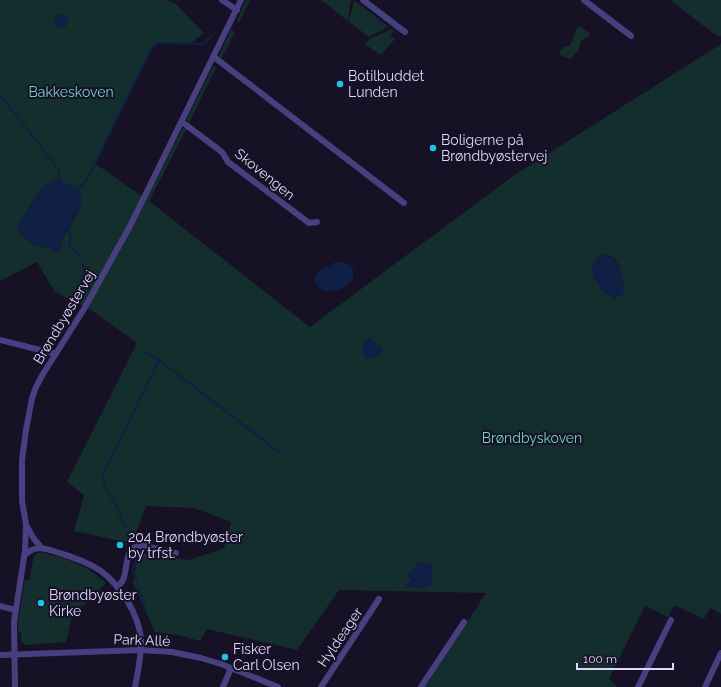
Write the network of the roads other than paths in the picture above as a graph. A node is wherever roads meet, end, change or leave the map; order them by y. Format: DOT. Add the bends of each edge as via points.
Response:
graph roads {
  1 [pos="222,0"];
  2 [pos="242,0"];
  3 [pos="363,0"];
  4 [pos="584,0"];
  5 [pos="237,10"];
  6 [pos="405,32"];
  7 [pos="631,36"];
  8 [pos="214,57"];
  9 [pos="182,122"];
  10 [pos="404,203"];
  11 [pos="317,222"];
  12 [pos="0,340"];
  13 [pos="56,354"];
  14 [pos="26,524"];
  15 [pos="42,548"];
  16 [pos="176,553"];
  17 [pos="25,555"];
  18 [pos="117,587"];
  19 [pos="379,599"];
  20 [pos="0,606"];
  21 [pos="15,610"];
  22 [pos="671,620"];
  23 [pos="464,622"];
  24 [pos="141,650"];
  25 [pos="721,653"];
  26 [pos="14,654"];
  27 [pos="0,655"];
  28 [pos="231,668"];
  29 [pos="15,687"];
  30 [pos="135,687"];
  31 [pos="223,687"];
  32 [pos="278,687"];
  33 [pos="321,687"];
  34 [pos="421,687"];
  35 [pos="638,687"];
  36 [pos="705,687"];
  1 -- 5 [label="street"];
  2 -- 5 [label="street, Brøndbyøstervej"];
  3 -- 6 [label="street"];
  4 -- 7 [label="street"];
  5 -- 8 [label="street, Brøndbyøstervej"];
  8 -- 9 [label="street, Brøndbyøstervej"];
  8 -- 10 [label="street"];
  9 -- 11 [label="street, Skovengen" via="222,152 228,162 309,223"];
  9 -- 13 [label="street, Brøndbyøstervej" via="107,268"];
  12 -- 13 [label="street"];
  13 -- 14 [label="street, Brøndbyøstervej" via="36,387 29,409 21,479"];
  14 -- 15 [label="street" via="34,540"];
  14 -- 17 [label="street, Brøndbyøstervej"];
  15 -- 17 [label="street" via="30,550"];
  15 -- 18 [label="street" via="90,565 101,571"];
  16 -- 18 [label="street" via="136,546 128,555 124,578"];
  17 -- 21 [label="street, Brøndbyøstervej"];
  18 -- 24 [label="street" via="130,605 137,622"];
  19 -- 33 [label="street, Hyldeager"];
  20 -- 21 [label="street"];
  21 -- 26 [label="street, Brøndbyøstervej"];
  22 -- 35 [label="street"];
  23 -- 34 [label="street"];
  24 -- 26 [label="street, Park Allé"];
  24 -- 28 [label="street, Park Allé" via="172,652"];
  24 -- 30 [label="street"];
  25 -- 36 [label="street"];
  26 -- 27 [label="street, Park Allé"];
  26 -- 29 [label="street, Brøndbyøstervej"];
  28 -- 31 [label="street"];
  28 -- 32 [label="street, Park Allé"];
}
